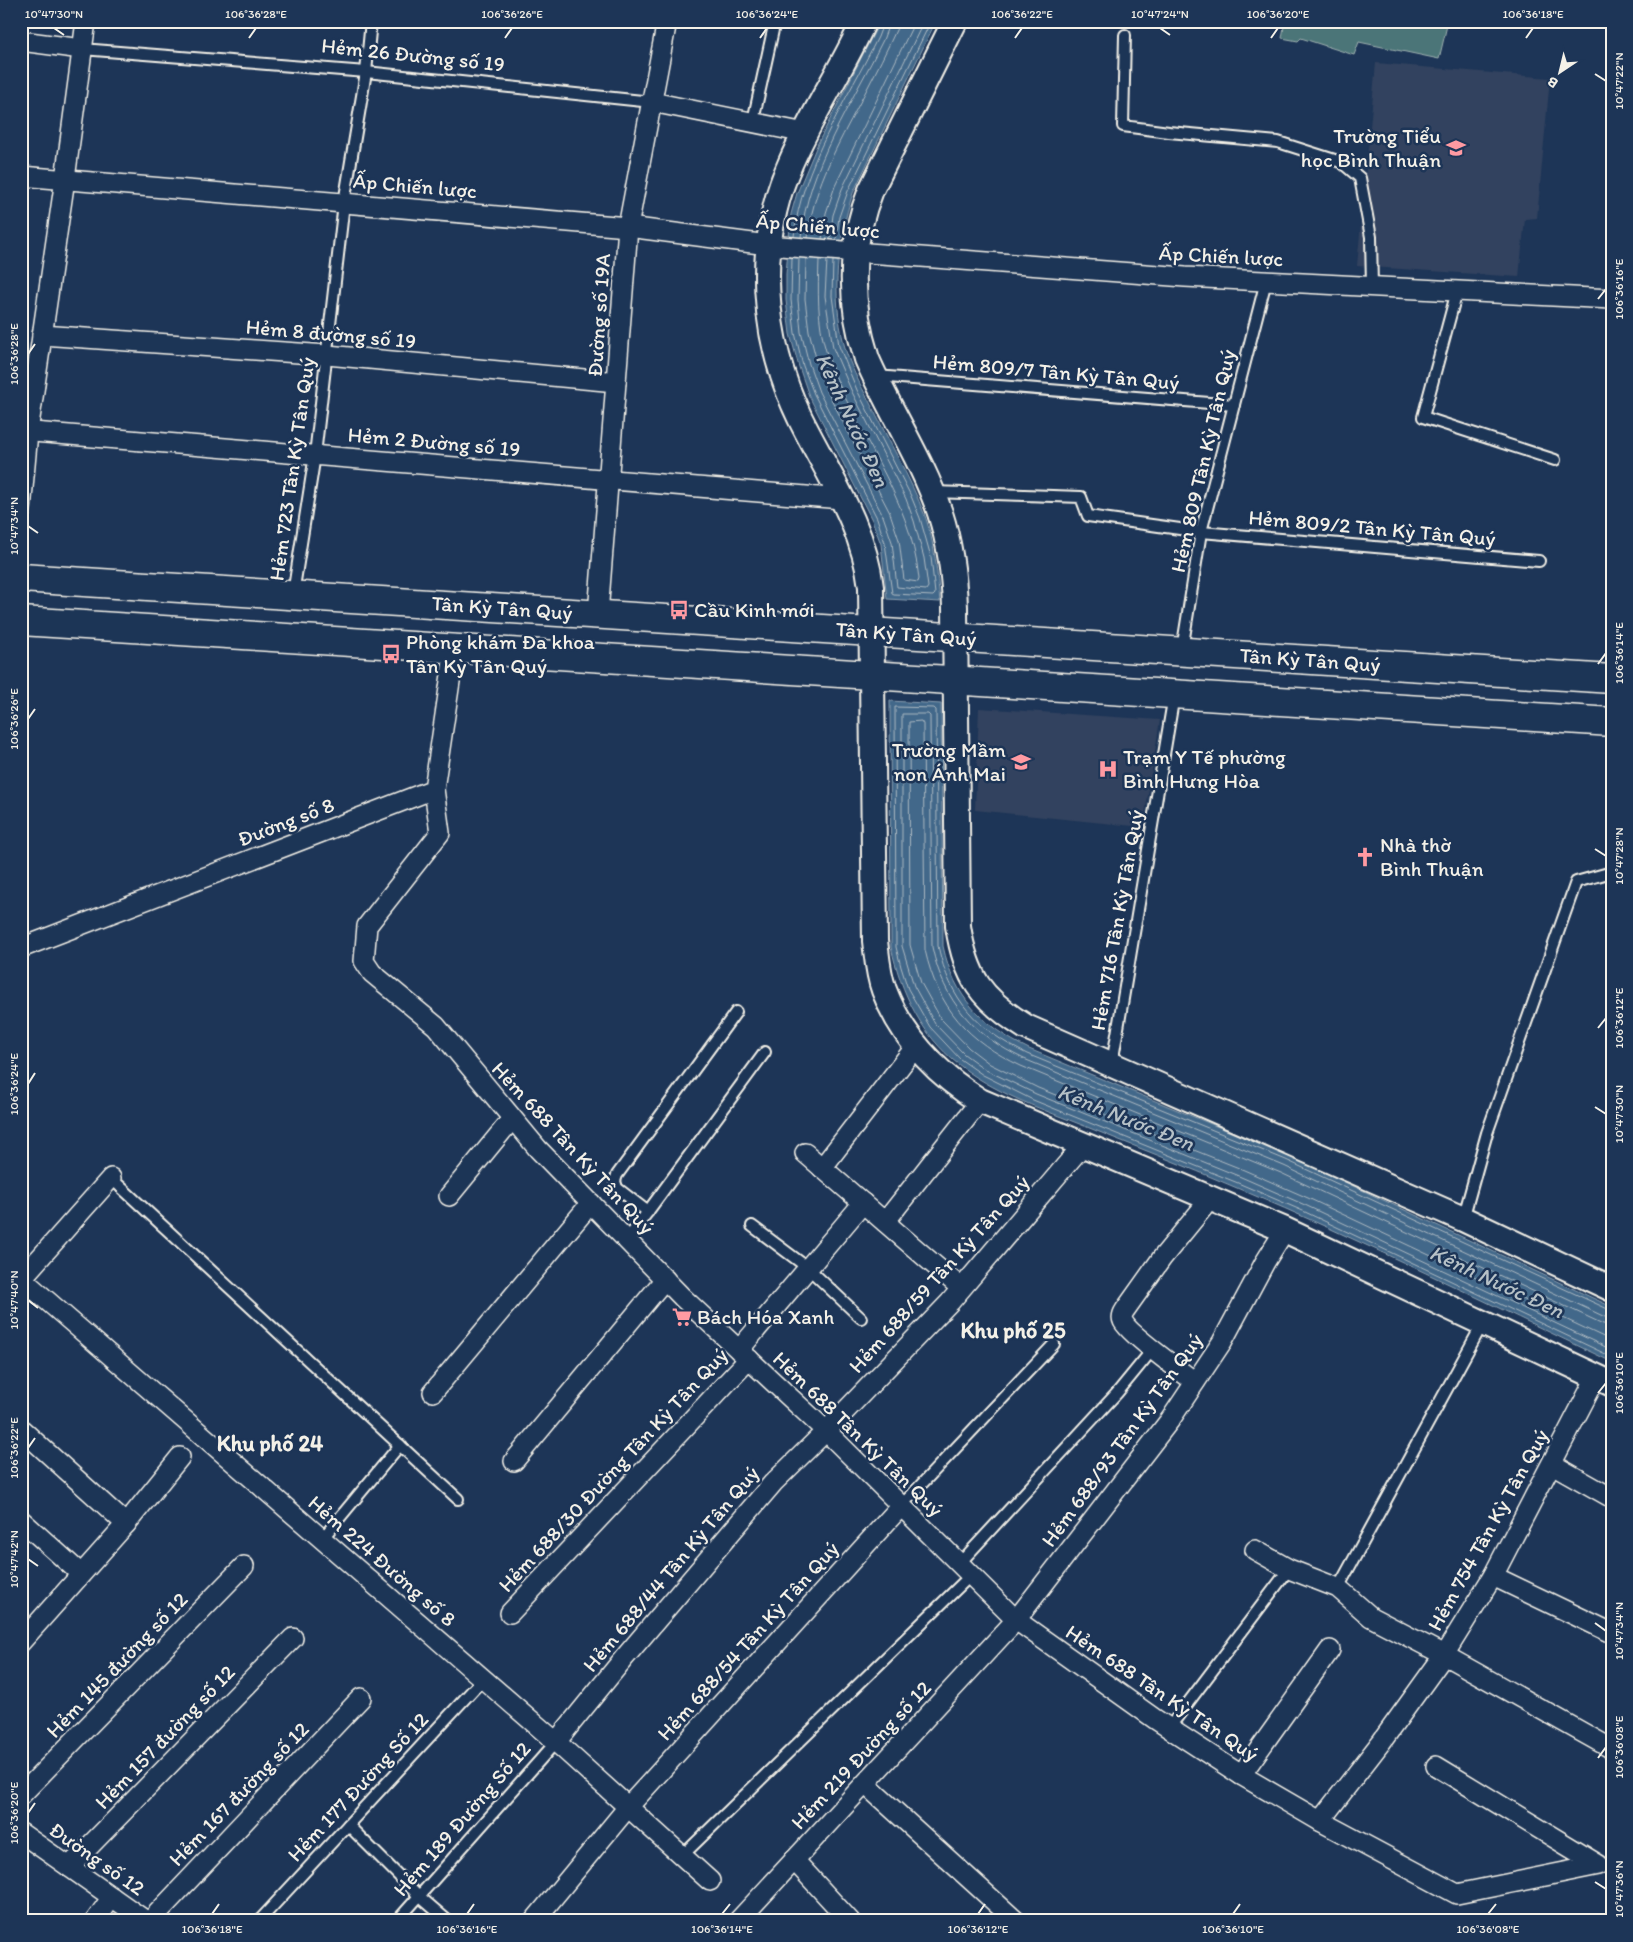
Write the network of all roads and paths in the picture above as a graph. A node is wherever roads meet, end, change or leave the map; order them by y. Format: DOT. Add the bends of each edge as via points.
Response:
graph roads {
  1 [pos="86,21"];
  2 [pos="371,21"];
  3 [pos="667,21"];
  4 [pos="775,21"];
  5 [pos="864,21"];
  6 [pos="955,21"];
  7 [pos="1125,35"];
  8 [pos="21,41"];
  9 [pos="82,49"];
  10 [pos="366,72"];
  11 [pos="652,102"];
  12 [pos="753,121"];
  13 [pos="805,133"];
  14 [pos="21,176"];
  15 [pos="66,179"];
  16 [pos="344,203"];
  17 [pos="628,227"];
  18 [pos="776,246"];
  19 [pos="848,252"];
  20 [pos="1266,281"];
  21 [pos="1372,287"];
  22 [pos="1457,291"];
  23 [pos="1612,300"];
  24 [pos="42,335"];
  25 [pos="327,355"];
  26 [pos="874,376"];
  27 [pos="616,382"];
  28 [pos="1234,405"];
  29 [pos="25,431"];
  30 [pos="315,455"];
  31 [pos="1555,460"];
  32 [pos="609,479"];
  33 [pos="932,492"];
  34 [pos="842,499"];
  35 [pos="21,510"];
  36 [pos="1201,532"];
  37 [pos="1539,561"];
  38 [pos="21,578"];
  39 [pos="293,595"];
  40 [pos="598,614"];
  41 [pos="21,621"];
  42 [pos="871,632"];
  43 [pos="955,637"];
  44 [pos="455,648"];
  45 [pos="1181,652"];
  46 [pos="871,674"];
  47 [pos="1612,679"];
  48 [pos="956,680"];
  49 [pos="1174,694"];
  50 [pos="1612,722"];
  51 [pos="434,789"];
  52 [pos="1612,872"];
  53 [pos="21,948"];
  54 [pos="736,1012"];
  55 [pos="916,1046"];
  56 [pos="766,1052"];
  57 [pos="1112,1064"];
  58 [pos="980,1101"];
  59 [pos="512,1118"];
  60 [pos="1083,1145"];
  61 [pos="805,1152"];
  62 [pos="822,1168"];
  63 [pos="111,1178"];
  64 [pos="449,1196"];
  65 [pos="1210,1198"];
  66 [pos="591,1203"];
  67 [pos="863,1203"];
  68 [pos="648,1212"];
  69 [pos="1463,1219"];
  70 [pos="885,1222"];
  71 [pos="752,1226"];
  72 [pos="1286,1230"];
  73 [pos="627,1240"];
  74 [pos="808,1268"];
  75 [pos="22,1278"];
  76 [pos="665,1279"];
  77 [pos="961,1288"];
  78 [pos="1612,1289"];
  79 [pos="861,1318"];
  80 [pos="1483,1323"];
  81 [pos="1054,1344"];
  82 [pos="1153,1349"];
  83 [pos="744,1354"];
  84 [pos="1604,1380"];
  85 [pos="1195,1382"];
  86 [pos="433,1392"];
  87 [pos="21,1429"];
  88 [pos="826,1432"];
  89 [pos="400,1445"];
  90 [pos="180,1457"];
  91 [pos="514,1461"];
  92 [pos="1552,1464"];
  93 [pos="1612,1498"];
  94 [pos="458,1499"];
  95 [pos="901,1506"];
  96 [pos="21,1520"];
  97 [pos="126,1524"];
  98 [pos="322,1539"];
  99 [pos="1255,1550"];
  100 [pos="244,1566"];
  101 [pos="1289,1569"];
  102 [pos="965,1570"];
  103 [pos="82,1574"];
  104 [pos="1493,1576"];
  105 [pos="1338,1588"];
  106 [pos="510,1613"];
  107 [pos="1016,1620"];
  108 [pos="24,1632"];
  109 [pos="1612,1633"];
  110 [pos="293,1638"];
  111 [pos="1330,1650"];
  112 [pos="1444,1655"];
  113 [pos="483,1679"];
  114 [pos="361,1698"];
  115 [pos="1169,1728"];
  116 [pos="556,1742"];
  117 [pos="1612,1749"];
  118 [pos="1436,1766"];
  119 [pos="1241,1775"];
  120 [pos="865,1784"];
  121 [pos="21,1795"];
  122 [pos="628,1807"];
  123 [pos="1320,1821"];
  124 [pos="348,1825"];
  125 [pos="23,1839"];
  126 [pos="682,1856"];
  127 [pos="794,1860"];
  128 [pos="1606,1863"];
  129 [pos="70,1867"];
  130 [pos="710,1881"];
  131 [pos="419,1896"];
  132 [pos="112,1897"];
  133 [pos="95,1921"];
  134 [pos="148,1921"];
  135 [pos="259,1921"];
  136 [pos="397,1921"];
  137 [pos="448,1921"];
  138 [pos="534,1921"];
  139 [pos="738,1921"];
  140 [pos="850,1921"];
  141 [pos="1016,1921"];
  1 -- 9 [label="street"];
  2 -- 10 [label="lane, Hẻm 723 Tân Kỳ Tân Quý"];
  3 -- 11 [label="street, Đường số 19A"];
  4 -- 12 [label="lane"];
  5 -- 13 [label="street"];
  6 -- 19 [label="street" via="871,190"];
  7 -- 21 [label="lane" via="1123,126 1278,142 1341,162 1360,178 1371,237"];
  8 -- 9 [label="street, Hẻm 26 Đường số 19"];
  9 -- 10 [label="lane, Hẻm 26 Đường số 19"];
  9 -- 15 [label="street"];
  10 -- 11 [label="lane, Hẻm 26 Đường số 19"];
  10 -- 16 [label="lane, Hẻm 723 Tân Kỳ Tân Quý"];
  11 -- 12 [label="street"];
  11 -- 17 [label="street, Đường số 19A"];
  12 -- 13 [label="street"];
  13 -- 18 [label="street" via="783,183"];
  14 -- 15 [label="street, Ấp Chiến lược"];
  15 -- 16 [label="street, Ấp Chiến lược"];
  15 -- 24 [label="street"];
  16 -- 17 [label="street, Ấp Chiến lược"];
  16 -- 25 [label="lane, Hẻm 723 Tân Kỳ Tân Quý"];
  17 -- 18 [label="street, Ấp Chiến lược"];
  17 -- 27 [label="street, Đường số 19A"];
  18 -- 19 [label="street, Ấp Chiến lược"];
  18 -- 34 [label="street" via="766,270 777,358 800,417"];
  19 -- 20 [label="street, Ấp Chiến lược"];
  19 -- 26 [label="street" via="861,339"];
  20 -- 21 [label="street, Ấp Chiến lược"];
  20 -- 28 [label="lane, Hẻm 809 Tân Kỳ Tân Quý"];
  21 -- 22 [label="street, Ấp Chiến lược"];
  22 -- 23 [label="street, Ấp Chiến lược"];
  22 -- 31 [label="lane" via="1423,417"];
  24 -- 25 [label="street, Hẻm 8 đường số 19"];
  24 -- 29 [label="street"];
  25 -- 27 [label="street, Hẻm 8 đường số 19"];
  25 -- 30 [label="lane, Hẻm 723 Tân Kỳ Tân Quý"];
  26 -- 28 [label="lane, Hẻm 809/7 Tân Kỳ Tân Quý"];
  26 -- 33 [label="street"];
  27 -- 32 [label="street, Đường số 19A"];
  28 -- 36 [label="lane, Hẻm 809 Tân Kỳ Tân Quý"];
  29 -- 30 [label="street, Hẻm 2 Đường số 19"];
  29 -- 35 [label="street"];
  30 -- 32 [label="street, Hẻm 2 Đường số 19"];
  30 -- 39 [label="lane, Hẻm 723 Tân Kỳ Tân Quý"];
  32 -- 34 [label="street, Hẻm 2 Đường số 19"];
  32 -- 40 [label="street, Đường số 19A"];
  33 -- 36 [label="lane, Hẻm 809/2 Tân Kỳ Tân Quý" via="1081,497 1088,516"];
  33 -- 43 [label="street" via="951,559"];
  34 -- 42 [label="street" via="864,548 869,570"];
  36 -- 37 [label="lane, Hẻm 809/2 Tân Kỳ Tân Quý"];
  36 -- 45 [label="lane, Hẻm 809 Tân Kỳ Tân Quý"];
  38 -- 39 [label="main road, Tân Kỳ Tân Quý"];
  39 -- 40 [label="main road, Tân Kỳ Tân Quý"];
  40 -- 42 [label="main road, Tân Kỳ Tân Quý"];
  41 -- 44 [label="main road, Tân Kỳ Tân Quý"];
  42 -- 43 [label="main road, Tân Kỳ Tân Quý"];
  42 -- 46 [label="street"];
  43 -- 45 [label="main road, Tân Kỳ Tân Quý"];
  43 -- 48 [label="street"];
  44 -- 46 [label="main road, Tân Kỳ Tân Quý"];
  44 -- 51 [label="street"];
  45 -- 47 [label="main road, Tân Kỳ Tân Quý"];
  46 -- 48 [label="main road, Tân Kỳ Tân Quý"];
  46 -- 55 [label="street" via="878,967 884,989"];
  48 -- 49 [label="main road, Tân Kỳ Tân Quý"];
  48 -- 57 [label="street" via="958,926 966,961 982,993 1011,1017"];
  49 -- 50 [label="main road, Tân Kỳ Tân Quý"];
  49 -- 57 [label="lane, Hẻm 716 Tân Kỳ Tân Quý"];
  51 -- 53 [label="street, Đường số 8"];
  51 -- 59 [label="street, Hẻm 688 Tân Kỳ Tân Quý" via="440,833 367,926 364,960 372,973 436,1026"];
  52 -- 69 [label="lane" via="1576,882 1487,1133"];
  54 -- 68 [label="lane" via="617,1175 617,1188"];
  55 -- 58 [label="street" via="944,1076"];
  55 -- 62 [label="street"];
  56 -- 68 [label="lane"];
  57 -- 69 [label="street"];
  58 -- 60 [label="street"];
  58 -- 70 [label="street"];
  59 -- 64 [label="street"];
  59 -- 66 [label="street, Hẻm 688 Tân Kỳ Tân Quý"];
  60 -- 65 [label="street"];
  60 -- 77 [label="street, Hẻm 688/59 Tân Kỳ Tân Quý"];
  61 -- 62 [label="street"];
  62 -- 67 [label="street"];
  63 -- 75 [label="street"];
  63 -- 89 [label="lane"];
  65 -- 72 [label="street"];
  65 -- 82 [label="street" via="1125,1310 1123,1321 1126,1326"];
  66 -- 73 [label="street, Hẻm 688 Tân Kỳ Tân Quý"];
  66 -- 86 [label="street"];
  67 -- 70 [label="street"];
  67 -- 74 [label="street, Hẻm 688/30 Đường Tân Kỳ Tân Quý"];
  68 -- 73 [label="lane"];
  69 -- 78 [label="street"];
  70 -- 77 [label="street"];
  71 -- 74 [label="lane"];
  72 -- 80 [label="street"];
  72 -- 85 [label="street, Hẻm 688/93 Tân Kỳ Tân Quý" via="1222,1342"];
  73 -- 76 [label="street, Hẻm 688 Tân Kỳ Tân Quý"];
  74 -- 79 [label="lane"];
  74 -- 83 [label="street, Hẻm 688/30 Đường Tân Kỳ Tân Quý"];
  75 -- 98 [label="street, Hẻm 224 Đường số 8"];
  76 -- 83 [label="street, Hẻm 688 Tân Kỳ Tân Quý"];
  76 -- 91 [label="street"];
  77 -- 88 [label="street, Hẻm 688/59 Tân Kỳ Tân Quý"];
  80 -- 84 [label="street"];
  80 -- 105 [label="lane"];
  81 -- 95 [label="lane"];
  82 -- 85 [label="street"];
  82 -- 102 [label="lane"];
  83 -- 88 [label="street, Hẻm 688 Tân Kỳ Tân Quý"];
  83 -- 106 [label="street, Hẻm 688/30 Đường Tân Kỳ Tân Quý"];
  84 -- 92 [label="street, Hẻm 754 Tân Kỳ Tân Quý"];
  85 -- 107 [label="street, Hẻm 688/93 Tân Kỳ Tân Quý" via="1170,1420"];
  87 -- 97 [label="street"];
  88 -- 95 [label="street, Hẻm 688 Tân Kỳ Tân Quý"];
  88 -- 116 [label="street, Hẻm 688/44 Tân Kỳ Tân Quý" via="773,1483"];
  89 -- 94 [label="lane"];
  89 -- 98 [label="lane"];
  90 -- 97 [label="street"];
  92 -- 93 [label="street"];
  92 -- 104 [label="street, Hẻm 754 Tân Kỳ Tân Quý"];
  95 -- 102 [label="street, Hẻm 688 Tân Kỳ Tân Quý"];
  95 -- 122 [label="street, Hẻm 688/54 Tân Kỳ Tân Quý"];
  96 -- 103 [label="street"];
  97 -- 103 [label="street"];
  98 -- 113 [label="street, Hẻm 224 Đường số 8"];
  99 -- 101 [label="street"];
  100 -- 121 [label="street, Hẻm 145 đường số 12"];
  101 -- 105 [label="street"];
  101 -- 115 [label="lane"];
  102 -- 107 [label="street, Hẻm 688 Tân Kỳ Tân Quý"];
  102 -- 126 [label="lane"];
  103 -- 108 [label="street"];
  104 -- 109 [label="street"];
  104 -- 112 [label="street, Hẻm 754 Tân Kỳ Tân Quý"];
  105 -- 112 [label="street" via="1371,1617"];
  107 -- 115 [label="street, Hẻm 688 Tân Kỳ Tân Quý"];
  107 -- 120 [label="street, Hẻm 219 Đường số 12"];
  110 -- 129 [label="street, Hẻm 157 đường số 12"];
  111 -- 119 [label="street"];
  112 -- 117 [label="street"];
  112 -- 123 [label="street, Hẻm 754 Tân Kỳ Tân Quý"];
  113 -- 116 [label="street, Hẻm 224 Đường số 8"];
  113 -- 124 [label="lane, Hẻm 177 Đường Số 12"];
  114 -- 134 [label="street, Hẻm 167 đường số 12"];
  115 -- 119 [label="street, Hẻm 688 Tân Kỳ Tân Quý"];
  116 -- 122 [label="street, Hẻm 224 Đường số 8"];
  116 -- 131 [label="lane, Hẻm 189 Đường Số 12"];
  118 -- 128 [label="street"];
  119 -- 123 [label="street, Hẻm 688 Tân Kỳ Tân Quý"];
  120 -- 127 [label="street, Hẻm 219 Đường số 12"];
  120 -- 141 [label="street"];
  122 -- 126 [label="street, Hẻm 224 Đường số 8"];
  122 -- 138 [label="street, Hẻm 688/54 Tân Kỳ Tân Quý"];
  123 -- 128 [label="street, Hẻm 688 Tân Kỳ Tân Quý" via="1457,1894"];
  124 -- 131 [label="lane"];
  124 -- 135 [label="lane, Hẻm 177 Đường Số 12"];
  125 -- 129 [label="street, Đường số 12"];
  126 -- 130 [label="street, Hẻm 224 Đường số 8"];
  127 -- 139 [label="street, Hẻm 219 Đường số 12"];
  127 -- 140 [label="street"];
  129 -- 132 [label="street, Đường số 12"];
  131 -- 136 [label="lane, Hẻm 189 Đường Số 12"];
  131 -- 137 [label="lane"];
  132 -- 133 [label="street"];
  132 -- 134 [label="street, Đường số 12"];
}
